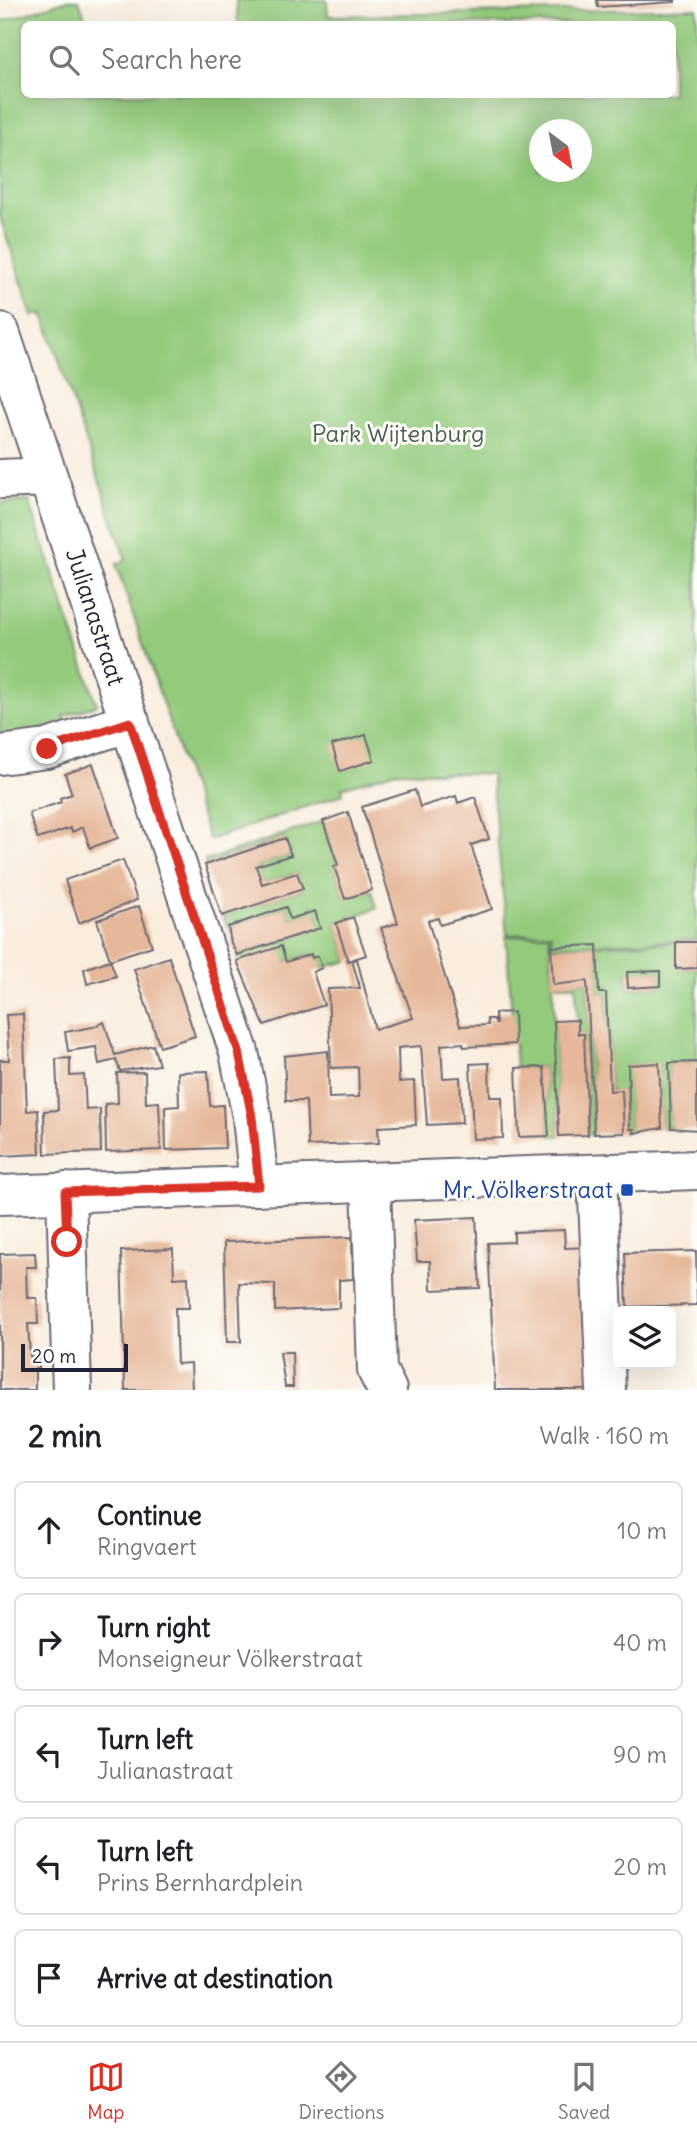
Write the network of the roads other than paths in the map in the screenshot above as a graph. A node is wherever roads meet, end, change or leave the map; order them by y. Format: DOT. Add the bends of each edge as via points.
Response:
graph roads {
  1 [pos="0,332"];
  2 [pos="48,477"];
  3 [pos="0,479"];
  4 [pos="130,722"];
  5 [pos="0,755"];
  6 [pos="697,1170"];
  7 [pos="597,1174"];
  8 [pos="371,1182"];
  9 [pos="259,1186"];
  10 [pos="65,1192"];
  11 [pos="0,1195"];
  12 [pos="72,1390"];
  13 [pos="387,1390"];
  14 [pos="606,1390"];
  1 -- 2 [label="street, Julianastraat"];
  2 -- 3 [label="street"];
  2 -- 4 [label="street, Julianastraat"];
  4 -- 5 [label="street" via="47,749"];
  4 -- 9 [label="street, Julianastraat" via="239,1052"];
  6 -- 7 [label="street"];
  7 -- 8 [label="street"];
  7 -- 14 [label="street"];
  8 -- 9 [label="street"];
  8 -- 13 [label="street" via="377,1370"];
  9 -- 10 [label="street"];
  10 -- 11 [label="street"];
  10 -- 12 [label="street"];
}
